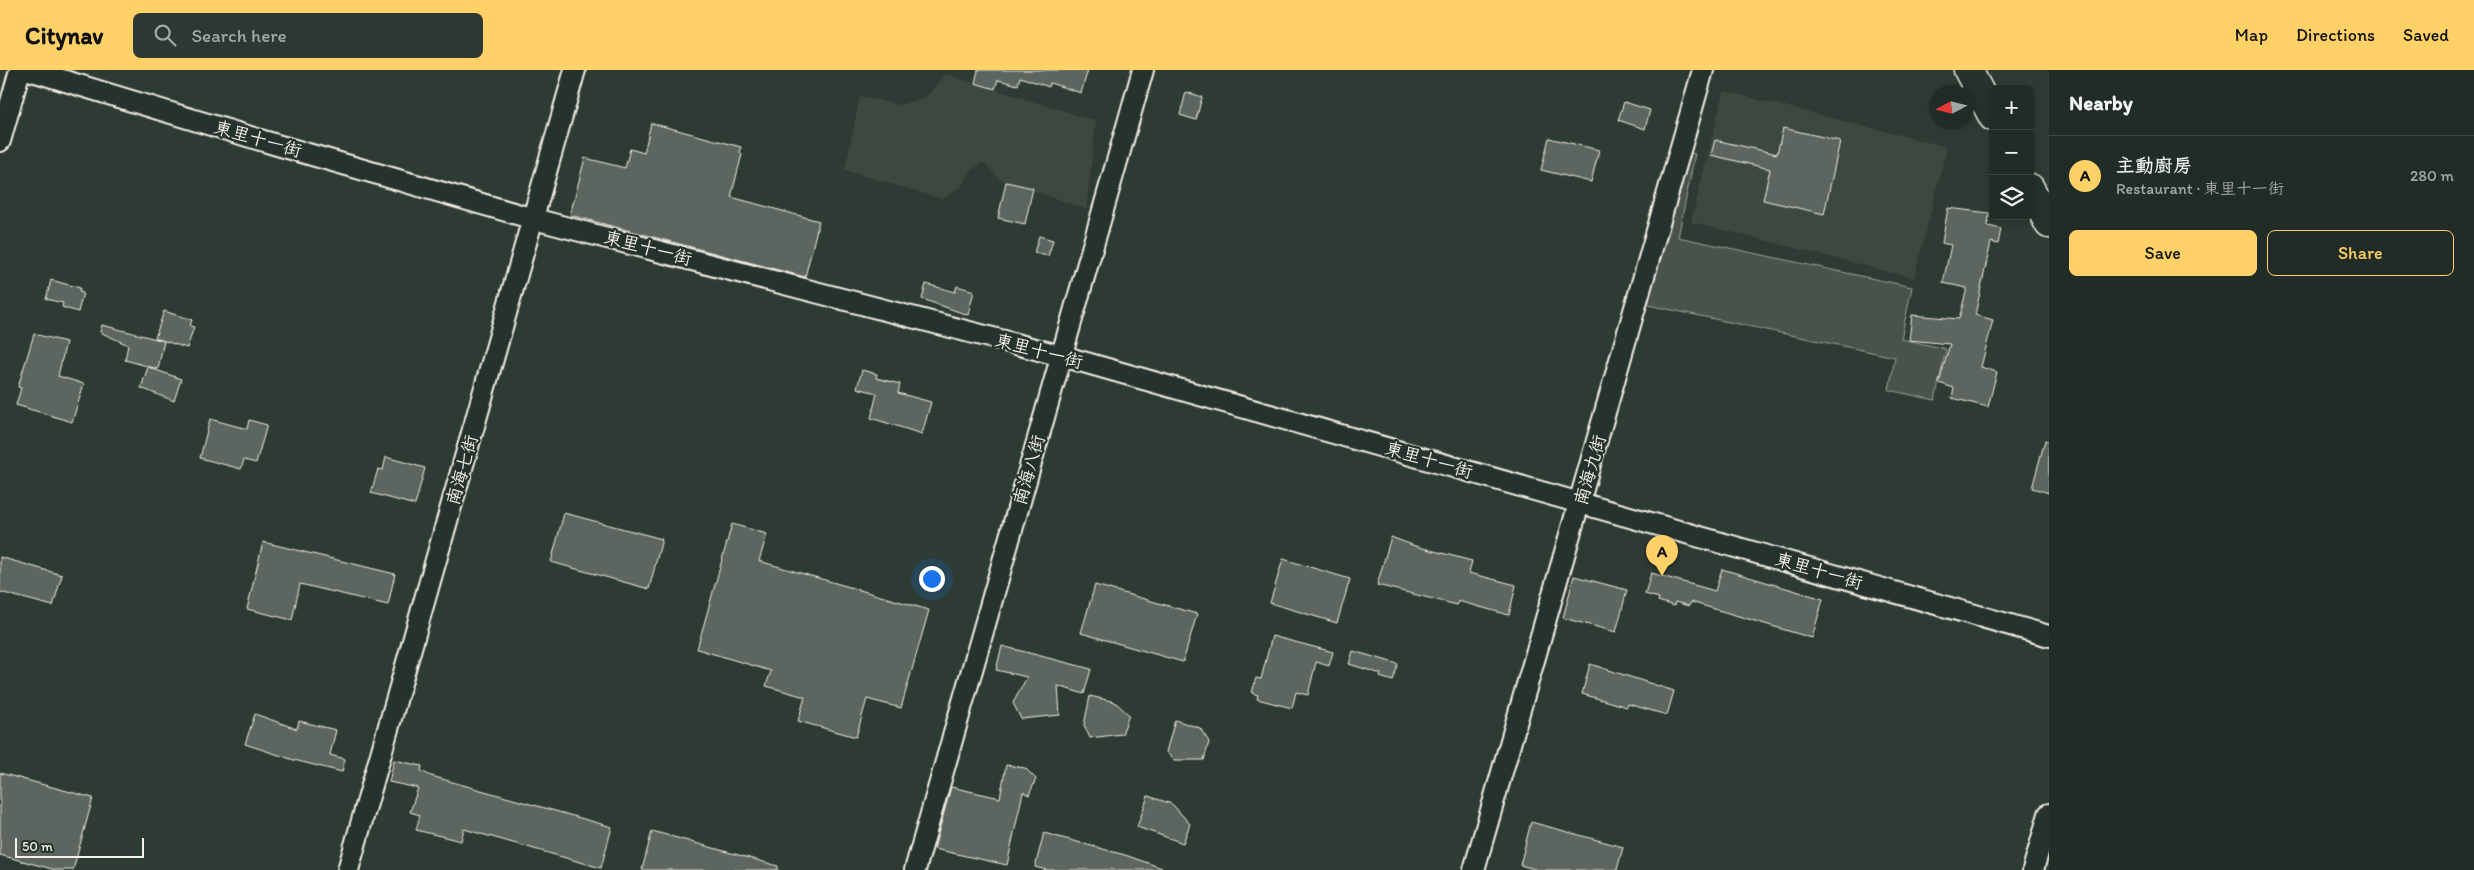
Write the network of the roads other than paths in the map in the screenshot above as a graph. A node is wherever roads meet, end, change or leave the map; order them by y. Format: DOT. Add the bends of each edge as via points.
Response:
graph roads {
  1 [pos="20,70"];
  2 [pos="28,70"];
  3 [pos="575,70"];
  4 [pos="1143,70"];
  5 [pos="1703,70"];
  6 [pos="1968,70"];
  7 [pos="1989,109"];
  8 [pos="0,141"];
  9 [pos="2034,196"];
  10 [pos="534,218"];
  11 [pos="2049,224"];
  12 [pos="1062,356"];
  13 [pos="1581,503"];
  14 [pos="2049,636"];
  15 [pos="2049,814"];
  16 [pos="348,870"];
  17 [pos="915,870"];
  18 [pos="1474,870"];
  19 [pos="2033,870"];
  1 -- 8 [label="street"];
  2 -- 10 [label="street, 東里十一街"];
  3 -- 10 [label="street, 南海七街"];
  4 -- 12 [label="street, 南海八街"];
  5 -- 13 [label="street, 南海九街"];
  6 -- 7 [label="street"];
  9 -- 11 [label="street"];
  10 -- 12 [label="street, 東里十一街"];
  10 -- 16 [label="street, 南海七街"];
  12 -- 13 [label="street, 東里十一街"];
  12 -- 17 [label="street, 南海八街"];
  13 -- 14 [label="street, 東里十一街"];
  13 -- 18 [label="street, 南海九街"];
  15 -- 19 [label="street"];
}
